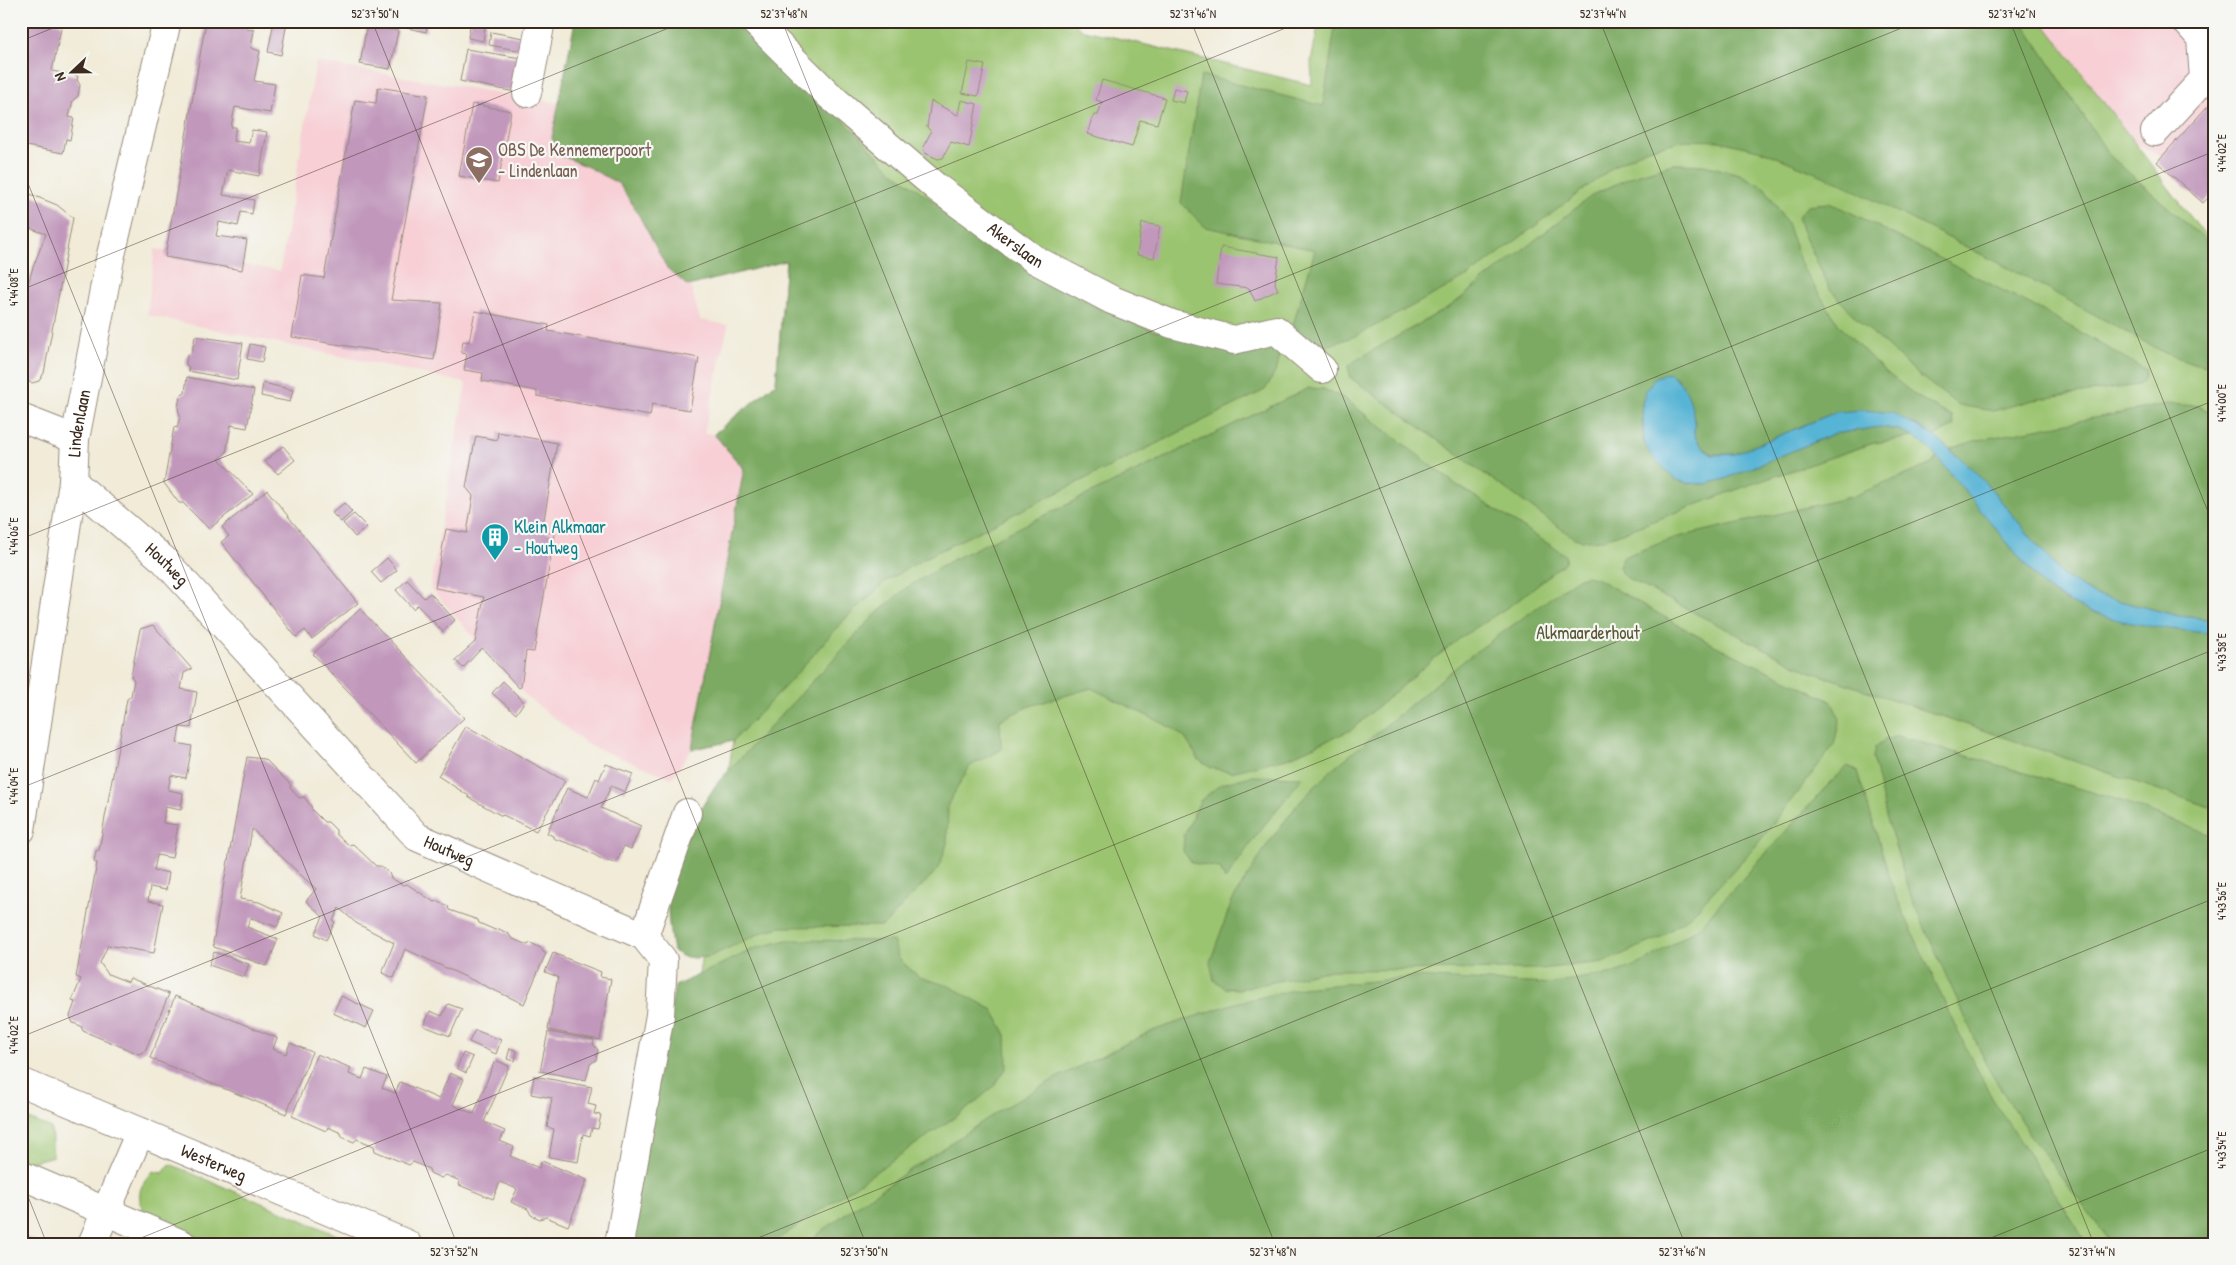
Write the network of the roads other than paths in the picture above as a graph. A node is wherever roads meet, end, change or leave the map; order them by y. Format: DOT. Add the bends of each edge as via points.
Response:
graph roads {
  1 [pos="167,21"];
  2 [pos="541,21"];
  3 [pos="754,21"];
  4 [pos="2186,21"];
  5 [pos="527,93"];
  6 [pos="2155,132"];
  7 [pos="1322,369"];
  8 [pos="21,418"];
  9 [pos="75,439"];
  10 [pos="73,482"];
  11 [pos="687,813"];
  12 [pos="21,830"];
  13 [pos="644,936"];
  14 [pos="21,1082"];
  15 [pos="140,1132"];
  16 [pos="21,1175"];
  17 [pos="105,1210"];
  18 [pos="92,1244"];
  19 [pos="182,1244"];
  20 [pos="407,1244"];
  21 [pos="618,1244"];
  1 -- 9 [label="street, Lindenlaan" via="110,259"];
  2 -- 5 [label="street"];
  3 -- 7 [label="street, Akerslaan" via="830,96 936,187 1034,259 1112,300 1172,324 1234,340 1276,330"];
  4 -- 6 [label="street" via="2201,38 2204,79"];
  8 -- 9 [label="street"];
  9 -- 10 [label="street, Lindenlaan"];
  10 -- 12 [label="street, Lindenlaan"];
  10 -- 13 [label="street, Houtweg" via="164,560 417,837"];
  11 -- 13 [label="street"];
  13 -- 21 [label="street, Houtweg" via="663,960 660,1015"];
  14 -- 15 [label="street, Westerweg"];
  15 -- 17 [label="street"];
  15 -- 20 [label="street, Westerweg"];
  16 -- 17 [label="street"];
  17 -- 18 [label="street"];
  17 -- 19 [label="street"];
}
